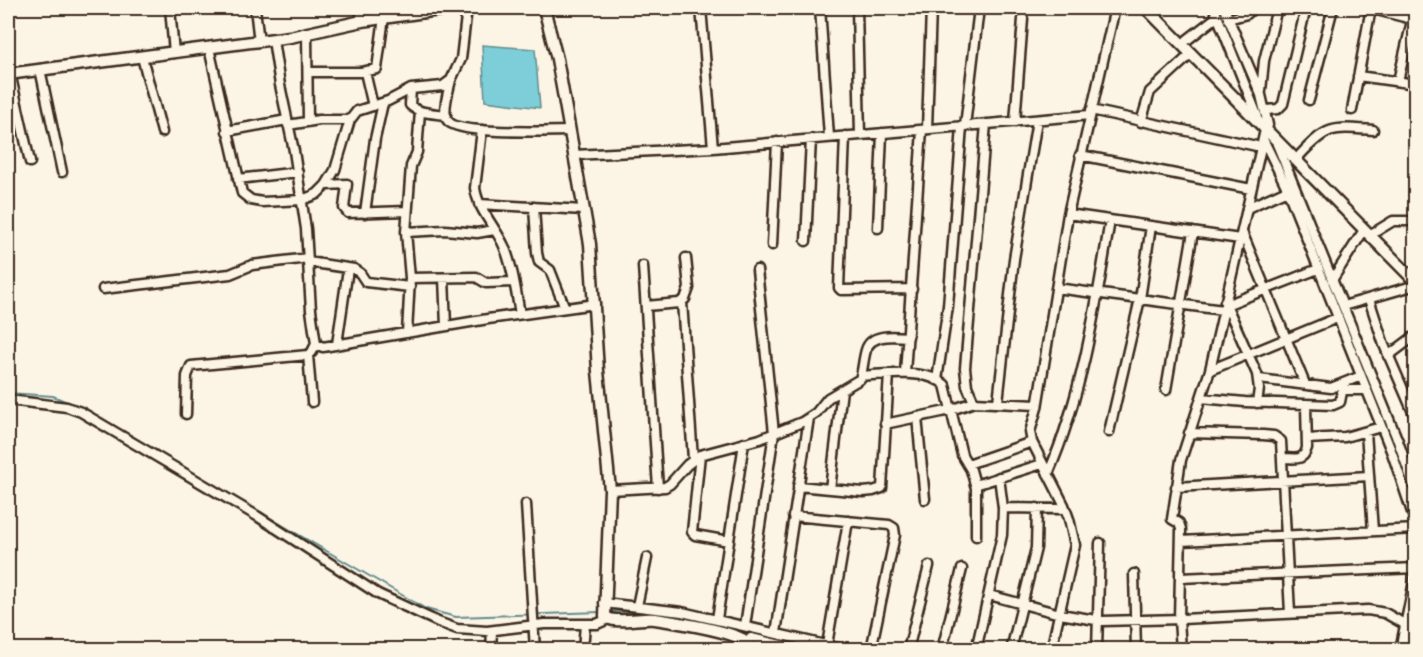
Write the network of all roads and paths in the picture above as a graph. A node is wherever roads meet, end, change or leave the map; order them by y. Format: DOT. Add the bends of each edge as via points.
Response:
graph roads {
  1 [pos="171,8"];
  2 [pos="184,8"];
  3 [pos="255,8"];
  4 [pos="360,8"];
  5 [pos="453,8"];
  6 [pos="467,8"];
  7 [pos="544,8"];
  8 [pos="701,8"];
  9 [pos="820,8"];
  10 [pos="857,8"];
  11 [pos="931,8"];
  12 [pos="979,8"];
  13 [pos="1115,8"];
  14 [pos="1146,8"];
  15 [pos="1155,8"];
  16 [pos="1224,8"];
  17 [pos="1253,8"];
  18 [pos="1277,8"];
  19 [pos="1306,8"];
  20 [pos="1333,8"];
  21 [pos="1370,8"];
  22 [pos="1414,8"];
  23 [pos="1216,12"];
  24 [pos="384,17"];
  25 [pos="1023,19"];
  26 [pos="1228,19"];
  27 [pos="1412,19"];
  28 [pos="362,21"];
  29 [pos="307,34"];
  30 [pos="273,40"];
  31 [pos="1187,40"];
  32 [pos="259,42"];
  33 [pos="209,48"];
  34 [pos="174,53"];
  35 [pos="1191,54"];
  36 [pos="142,57"];
  37 [pos="40,69"];
  38 [pos="308,72"];
  39 [pos="365,72"];
  40 [pos="9,73"];
  41 [pos="1358,76"];
  42 [pos="451,80"];
  43 [pos="1398,81"];
  44 [pos="1416,84"];
  45 [pos="411,89"];
  46 [pos="1261,95"];
  47 [pos="1309,100"];
  48 [pos="384,103"];
  49 [pos="373,106"];
  50 [pos="1352,110"];
  51 [pos="420,111"];
  52 [pos="1090,112"];
  53 [pos="1262,112"];
  54 [pos="446,115"];
  55 [pos="350,120"];
  56 [pos="1037,120"];
  57 [pos="287,122"];
  58 [pos="308,122"];
  59 [pos="1015,122"];
  60 [pos="1141,122"];
  61 [pos="986,124"];
  62 [pos="963,126"];
  63 [pos="924,129"];
  64 [pos="482,130"];
  65 [pos="1373,130"];
  66 [pos="227,131"];
  67 [pos="569,131"];
  68 [pos="162,132"];
  69 [pos="882,133"];
  70 [pos="860,135"];
  71 [pos="1264,135"];
  72 [pos="845,136"];
  73 [pos="829,137"];
  74 [pos="811,139"];
  75 [pos="1275,140"];
  76 [pos="777,142"];
  77 [pos="713,148"];
  78 [pos="574,155"];
  79 [pos="1080,155"];
  80 [pos="1300,155"];
  81 [pos="30,162"];
  82 [pos="62,172"];
  83 [pos="297,172"];
  84 [pos="238,179"];
  85 [pos="326,184"];
  86 [pos="1251,189"];
  87 [pos="1287,190"];
  88 [pos="302,201"];
  89 [pos="479,204"];
  90 [pos="534,207"];
  91 [pos="1247,208"];
  92 [pos="584,210"];
  93 [pos="407,211"];
  94 [pos="365,213"];
  95 [pos="1068,214"];
  96 [pos="1110,220"];
  97 [pos="1416,221"];
  98 [pos="1150,226"];
  99 [pos="878,228"];
  100 [pos="494,230"];
  101 [pos="1369,231"];
  102 [pos="406,232"];
  103 [pos="1193,232"];
  104 [pos="1241,235"];
  105 [pos="806,241"];
  106 [pos="772,245"];
  107 [pos="686,258"];
  108 [pos="308,260"];
  109 [pos="643,266"];
  110 [pos="348,268"];
  111 [pos="1318,269"];
  112 [pos="757,270"];
  113 [pos="1416,273"];
  114 [pos="444,278"];
  115 [pos="1332,280"];
  116 [pos="410,282"];
  117 [pos="513,282"];
  118 [pos="1416,284"];
  119 [pos="1056,288"];
  120 [pos="103,289"];
  121 [pos="912,289"];
  122 [pos="1266,289"];
  123 [pos="1098,294"];
  124 [pos="1140,299"];
  125 [pos="1369,299"];
  126 [pos="682,302"];
  127 [pos="595,304"];
  128 [pos="1181,304"];
  129 [pos="646,306"];
  130 [pos="1225,306"];
  131 [pos="1343,306"];
  132 [pos="565,308"];
  133 [pos="520,314"];
  134 [pos="1338,318"];
  135 [pos="446,326"];
  136 [pos="407,333"];
  137 [pos="1416,336"];
  138 [pos="908,337"];
  139 [pos="1287,338"];
  140 [pos="316,344"];
  141 [pos="337,344"];
  142 [pos="308,355"];
  143 [pos="1248,355"];
  144 [pos="1388,356"];
  145 [pos="1210,370"];
  146 [pos="905,373"];
  147 [pos="889,374"];
  148 [pos="861,376"];
  149 [pos="1361,376"];
  150 [pos="1259,379"];
  151 [pos="938,380"];
  152 [pos="1305,384"];
  153 [pos="842,390"];
  154 [pos="1166,390"];
  155 [pos="1367,390"];
  156 [pos="1201,398"];
  157 [pos="8,400"];
  158 [pos="312,402"];
  159 [pos="974,402"];
  160 [pos="998,402"];
  161 [pos="1257,403"];
  162 [pos="1037,405"];
  163 [pos="1306,405"];
  164 [pos="951,410"];
  165 [pos="186,414"];
  166 [pos="917,417"];
  167 [pos="809,418"];
  168 [pos="1416,419"];
  169 [pos="885,424"];
  170 [pos="1381,427"];
  171 [pos="1109,432"];
  172 [pos="1366,432"];
  173 [pos="774,433"];
  174 [pos="1190,433"];
  175 [pos="1307,439"];
  176 [pos="1032,442"];
  177 [pos="744,443"];
  178 [pos="697,457"];
  179 [pos="1283,458"];
  180 [pos="968,464"];
  181 [pos="1042,464"];
  182 [pos="1048,474"];
  183 [pos="1369,476"];
  184 [pos="999,477"];
  185 [pos="1283,482"];
  186 [pos="975,485"];
  187 [pos="798,486"];
  188 [pos="1176,487"];
  189 [pos="658,488"];
  190 [pos="830,489"];
  191 [pos="610,490"];
  192 [pos="1416,492"];
  193 [pos="926,499"];
  194 [pos="526,504"];
  195 [pos="1003,508"];
  196 [pos="1037,508"];
  197 [pos="1065,509"];
  198 [pos="794,516"];
  199 [pos="848,521"];
  200 [pos="1416,524"];
  201 [pos="1416,529"];
  202 [pos="1373,531"];
  203 [pos="976,536"];
  204 [pos="1287,536"];
  205 [pos="729,541"];
  206 [pos="1181,541"];
  207 [pos="1100,543"];
  208 [pos="647,558"];
  209 [pos="929,566"];
  210 [pos="1416,568"];
  211 [pos="962,569"];
  212 [pos="1134,574"];
  213 [pos="1288,574"];
  214 [pos="1416,577"];
  215 [pos="1180,578"];
  216 [pos="988,595"];
  217 [pos="1023,604"];
  218 [pos="637,606"];
  219 [pos="605,611"];
  220 [pos="1290,613"];
  221 [pos="1060,614"];
  222 [pos="534,619"];
  223 [pos="717,619"];
  224 [pos="1179,619"];
  225 [pos="1098,620"];
  226 [pos="1137,620"];
  227 [pos="585,624"];
  228 [pos="1406,625"];
  229 [pos="492,631"];
  230 [pos="776,633"];
  231 [pos="750,636"];
  232 [pos="827,645"];
  233 [pos="491,650"];
  234 [pos="535,650"];
  235 [pos="583,650"];
  236 [pos="802,650"];
  237 [pos="847,650"];
  238 [pos="871,650"];
  239 [pos="908,650"];
  240 [pos="942,650"];
  241 [pos="976,650"];
  242 [pos="1011,650"];
  243 [pos="1051,650"];
  244 [pos="1097,650"];
  245 [pos="1136,650"];
  246 [pos="1181,650"];
  247 [pos="1401,650"];
  1 -- 2 [label="street"];
  1 -- 34 [label="street"];
  3 -- 32 [label="street"];
  4 -- 28 [label="street"];
  5 -- 24 [label="street"];
  6 -- 42 [label="street" via="461,59"];
  7 -- 67 [label="street"];
  8 -- 77 [label="street"];
  9 -- 73 [label="street"];
  10 -- 70 [label="street"];
  11 -- 63 [label="street"];
  12 -- 62 [label="street"];
  13 -- 52 [label="street"];
  14 -- 35 [label="street"];
  15 -- 31 [label="street"];
  16 -- 26 [label="street"];
  17 -- 26 [label="street"];
  18 -- 46 [label="street" via="1264,61"];
  19 -- 53 [label="street" via="1283,104"];
  20 -- 47 [label="street"];
  21 -- 27 [label="street"];
  21 -- 41 [label="street"];
  22 -- 27 [label="street"];
  23 -- 31 [label="street"];
  23 -- 53 [label="street"];
  24 -- 28 [label="street"];
  24 -- 39 [label="street" via="378,65 374,71"];
  25 -- 59 [label="street"];
  26 -- 46 [label="street"];
  27 -- 43 [label="street"];
  28 -- 29 [label="street"];
  29 -- 30 [label="street"];
  29 -- 38 [label="street"];
  30 -- 32 [label="street"];
  30 -- 57 [label="street"];
  31 -- 53 [label="street"];
  32 -- 33 [label="street"];
  33 -- 34 [label="street"];
  33 -- 66 [label="street"];
  34 -- 36 [label="street"];
  35 -- 60 [label="street" via="1150,92"];
  35 -- 71 [label="street"];
  36 -- 37 [label="street"];
  36 -- 68 [label="street"];
  37 -- 40 [label="street"];
  37 -- 82 [label="street"];
  38 -- 39 [label="street"];
  38 -- 58 [label="street"];
  39 -- 49 [label="street"];
  40 -- 81 [label="street"];
  41 -- 43 [label="street"];
  41 -- 50 [label="street"];
  42 -- 45 [label="street" via="442,86"];
  42 -- 54 [label="street"];
  43 -- 44 [label="street"];
  45 -- 48 [label="street"];
  45 -- 51 [label="street" via="410,105"];
  46 -- 53 [label="street"];
  48 -- 49 [label="street"];
  48 -- 94 [label="street"];
  49 -- 55 [label="street" via="357,111"];
  51 -- 54 [label="street"];
  51 -- 93 [label="street"];
  52 -- 56 [label="street"];
  52 -- 60 [label="street"];
  52 -- 79 [label="street"];
  53 -- 71 [label="street"];
  54 -- 64 [label="street" via="454,126"];
  55 -- 58 [label="street"];
  55 -- 85 [label="street" via="335,170"];
  56 -- 59 [label="street"];
  56 -- 160 [label="street" via="1014,259"];
  57 -- 58 [label="street"];
  57 -- 66 [label="street"];
  57 -- 83 [label="street"];
  59 -- 61 [label="street"];
  60 -- 71 [label="street"];
  61 -- 62 [label="street"];
  61 -- 159 [label="street" via="965,368"];
  62 -- 63 [label="street"];
  62 -- 151 [label="street"];
  63 -- 69 [label="street"];
  63 -- 121 [label="street"];
  64 -- 67 [label="street"];
  64 -- 89 [label="street" via="475,188"];
  65 -- 80 [label="street" via="1332,129"];
  66 -- 84 [label="street"];
  67 -- 78 [label="street"];
  69 -- 70 [label="street"];
  69 -- 99 [label="street"];
  70 -- 72 [label="street"];
  71 -- 75 [label="street"];
  71 -- 80 [label="street"];
  71 -- 86 [label="street"];
  71 -- 87 [label="street"];
  72 -- 73 [label="street"];
  72 -- 121 [label="street" via="839,288"];
  73 -- 74 [label="street"];
  74 -- 76 [label="street"];
  74 -- 105 [label="street"];
  75 -- 101 [label="street"];
  75 -- 115 [label="street"];
  76 -- 77 [label="street"];
  76 -- 106 [label="street"];
  77 -- 78 [label="street"];
  78 -- 92 [label="street"];
  79 -- 86 [label="street"];
  79 -- 95 [label="street"];
  80 -- 101 [label="street"];
  83 -- 84 [label="street"];
  83 -- 88 [label="street"];
  84 -- 88 [label="street" via="242,193 251,200"];
  85 -- 88 [label="street" via="312,198"];
  85 -- 94 [label="street" via="346,183 345,211"];
  86 -- 91 [label="street"];
  87 -- 91 [label="street"];
  87 -- 111 [label="street"];
  88 -- 108 [label="street"];
  89 -- 90 [label="street"];
  89 -- 100 [label="street"];
  90 -- 92 [label="street"];
  90 -- 132 [label="street" via="539,262 550,270"];
  91 -- 104 [label="street"];
  92 -- 127 [label="street"];
  93 -- 94 [label="street"];
  93 -- 102 [label="street"];
  95 -- 96 [label="street"];
  95 -- 119 [label="street"];
  96 -- 98 [label="street"];
  96 -- 123 [label="street"];
  97 -- 101 [label="street" via="1393,221"];
  98 -- 103 [label="street"];
  98 -- 124 [label="street"];
  100 -- 102 [label="street"];
  100 -- 117 [label="street" via="504,247"];
  101 -- 113 [label="street"];
  101 -- 115 [label="street"];
  101 -- 118 [label="street"];
  102 -- 116 [label="street"];
  103 -- 104 [label="street"];
  103 -- 128 [label="street"];
  104 -- 122 [label="street"];
  104 -- 130 [label="street"];
  107 -- 126 [label="street" via="688,292"];
  108 -- 110 [label="street"];
  108 -- 120 [label="street" via="252,264 230,274"];
  108 -- 140 [label="street"];
  109 -- 129 [label="street"];
  110 -- 116 [label="street" via="357,271 366,282"];
  110 -- 141 [label="street"];
  111 -- 122 [label="street"];
  111 -- 134 [label="street"];
  112 -- 173 [label="street"];
  114 -- 116 [label="street"];
  114 -- 117 [label="street"];
  114 -- 135 [label="street"];
  115 -- 131 [label="street"];
  116 -- 136 [label="street"];
  117 -- 133 [label="street"];
  118 -- 125 [label="street"];
  119 -- 123 [label="street"];
  119 -- 162 [label="street"];
  121 -- 138 [label="street"];
  122 -- 130 [label="street"];
  122 -- 139 [label="street"];
  123 -- 124 [label="street"];
  123 -- 182 [label="street" via="1084,366"];
  124 -- 128 [label="street"];
  124 -- 171 [label="street"];
  125 -- 131 [label="street"];
  125 -- 144 [label="street"];
  126 -- 129 [label="street"];
  126 -- 178 [label="street"];
  127 -- 132 [label="street"];
  127 -- 191 [label="street"];
  128 -- 130 [label="street"];
  128 -- 154 [label="street"];
  129 -- 189 [label="street"];
  130 -- 143 [label="street"];
  130 -- 145 [label="street"];
  131 -- 192 [label="street"];
  132 -- 133 [label="street"];
  133 -- 135 [label="street"];
  134 -- 139 [label="street"];
  134 -- 149 [label="street"];
  135 -- 136 [label="street"];
  136 -- 141 [label="street"];
  137 -- 144 [label="street"];
  138 -- 146 [label="street"];
  138 -- 148 [label="street" via="873,340 866,350"];
  139 -- 143 [label="street"];
  139 -- 152 [label="street"];
  140 -- 141 [label="street"];
  140 -- 142 [label="street"];
  142 -- 158 [label="street"];
  142 -- 165 [label="street" via="191,366"];
  143 -- 145 [label="street"];
  143 -- 150 [label="street"];
  144 -- 168 [label="street"];
  145 -- 156 [label="street"];
  146 -- 147 [label="street"];
  146 -- 151 [label="street"];
  147 -- 148 [label="street"];
  147 -- 169 [label="street"];
  148 -- 153 [label="street"];
  149 -- 152 [label="street" via="1335,387"];
  149 -- 155 [label="street"];
  150 -- 152 [label="street"];
  150 -- 161 [label="street"];
  151 -- 164 [label="street" via="945,385"];
  153 -- 167 [label="street"];
  153 -- 190 [label="street"];
  155 -- 163 [label="street" via="1344,390 1340,402 1334,405"];
  155 -- 170 [label="street"];
  156 -- 161 [label="street"];
  156 -- 174 [label="street"];
  157 -- 229 [label="street" via="81,412 257,516 378,594 457,629"];
  159 -- 160 [label="street"];
  159 -- 164 [label="street"];
  160 -- 162 [label="street"];
  161 -- 163 [label="street"];
  162 -- 176 [label="street" via="1030,432"];
  163 -- 175 [label="street"];
  164 -- 166 [label="street"];
  164 -- 180 [label="street"];
  166 -- 169 [label="street"];
  166 -- 193 [label="street"];
  167 -- 173 [label="street"];
  167 -- 187 [label="street"];
  169 -- 190 [label="street" via="882,488 863,492"];
  170 -- 172 [label="street"];
  170 -- 200 [label="street"];
  172 -- 175 [label="street" via="1335,439"];
  172 -- 183 [label="street"];
  173 -- 177 [label="street"];
  173 -- 231 [label="street"];
  174 -- 179 [label="street" via="1274,436 1281,441"];
  174 -- 188 [label="street"];
  175 -- 179 [label="street" via="1304,457"];
  176 -- 180 [label="street"];
  176 -- 181 [label="street"];
  177 -- 178 [label="street"];
  177 -- 205 [label="street"];
  178 -- 189 [label="street" via="670,484"];
  178 -- 205 [label="street" via="692,532"];
  179 -- 185 [label="street"];
  180 -- 186 [label="street"];
  181 -- 182 [label="street"];
  181 -- 184 [label="street"];
  182 -- 197 [label="street"];
  183 -- 185 [label="street"];
  183 -- 202 [label="street"];
  184 -- 186 [label="street"];
  184 -- 195 [label="street"];
  185 -- 188 [label="street"];
  185 -- 204 [label="street"];
  186 -- 203 [label="street"];
  187 -- 190 [label="street"];
  187 -- 198 [label="street"];
  188 -- 206 [label="street" via="1172,519 1181,525"];
  189 -- 191 [label="street"];
  191 -- 219 [label="street"];
  194 -- 222 [label="street"];
  195 -- 196 [label="street"];
  195 -- 216 [label="street" via="1001,545"];
  196 -- 197 [label="street"];
  196 -- 217 [label="street" via="1036,548"];
  197 -- 221 [label="street" via="1074,553"];
  198 -- 199 [label="street"];
  198 -- 230 [label="street"];
  199 -- 232 [label="street"];
  199 -- 238 [label="street" via="892,525 895,531"];
  201 -- 202 [label="street"];
  202 -- 204 [label="street"];
  204 -- 206 [label="street"];
  204 -- 213 [label="street"];
  205 -- 223 [label="street"];
  206 -- 215 [label="street"];
  207 -- 225 [label="street"];
  208 -- 218 [label="street"];
  209 -- 239 [label="street"];
  210 -- 213 [label="street"];
  211 -- 240 [label="street"];
  212 -- 226 [label="street"];
  213 -- 215 [label="street"];
  213 -- 220 [label="street"];
  214 -- 228 [label="street"];
  215 -- 224 [label="street"];
  216 -- 217 [label="street"];
  216 -- 241 [label="street"];
  217 -- 221 [label="street"];
  217 -- 242 [label="street"];
  218 -- 219 [label="street"];
  218 -- 223 [label="street"];
  219 -- 227 [label="street" via="597,624"];
  219 -- 231 [label="street" via="742,639"];
  220 -- 224 [label="street"];
  220 -- 228 [label="street" via="1368,610"];
  221 -- 225 [label="street"];
  221 -- 243 [label="street"];
  222 -- 227 [label="street"];
  222 -- 229 [label="street"];
  222 -- 234 [label="street"];
  223 -- 231 [label="street"];
  224 -- 226 [label="street"];
  224 -- 246 [label="street"];
  225 -- 226 [label="street"];
  225 -- 244 [label="street"];
  226 -- 245 [label="street"];
  227 -- 235 [label="street"];
  228 -- 247 [label="street"];
  229 -- 233 [label="street"];
  230 -- 231 [label="street"];
  230 -- 232 [label="street"];
  231 -- 236 [label="street"];
  232 -- 237 [label="street"];
}
